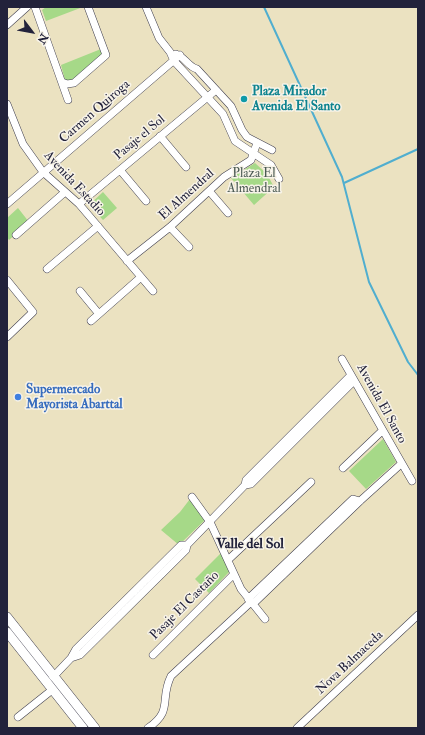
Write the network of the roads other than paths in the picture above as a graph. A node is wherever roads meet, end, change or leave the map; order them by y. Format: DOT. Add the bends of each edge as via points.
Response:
graph roads {
  1 [pos="27,7"];
  2 [pos="35,7"];
  3 [pos="88,7"];
  4 [pos="146,7"];
  5 [pos="7,25"];
  6 [pos="170,52"];
  7 [pos="180,55"];
  8 [pos="174,61"];
  9 [pos="62,82"];
  10 [pos="216,90"];
  11 [pos="207,97"];
  12 [pos="68,100"];
  13 [pos="7,104"];
  14 [pos="9,118"];
  15 [pos="160,136"];
  16 [pos="257,143"];
  17 [pos="272,150"];
  18 [pos="253,154"];
  19 [pos="186,166"];
  20 [pos="120,170"];
  21 [pos="43,172"];
  22 [pos="279,178"];
  23 [pos="65,192"];
  24 [pos="210,192"];
  25 [pos="146,201"];
  26 [pos="7,204"];
  27 [pos="79,204"];
  28 [pos="228,213"];
  29 [pos="98,226"];
  30 [pos="170,227"];
  31 [pos="16,235"];
  32 [pos="189,247"];
  33 [pos="127,261"];
  34 [pos="47,268"];
  35 [pos="141,277"];
  36 [pos="7,280"];
  37 [pos="80,291"];
  38 [pos="152,291"];
  39 [pos="99,314"];
  40 [pos="91,321"];
  41 [pos="7,337"];
  42 [pos="342,359"];
  43 [pos="353,378"];
  44 [pos="382,431"];
  45 [pos="401,464"];
  46 [pos="343,468"];
  47 [pos="412,481"];
  48 [pos="311,482"];
  49 [pos="192,497"];
  50 [pos="210,522"];
  51 [pos="228,560"];
  52 [pos="234,574"];
  53 [pos="251,601"];
  54 [pos="418,615"];
  55 [pos="7,617"];
  56 [pos="265,619"];
  57 [pos="7,632"];
  58 [pos="153,655"];
  59 [pos="53,677"];
  60 [pos="52,690"];
  61 [pos="18,717"];
  62 [pos="83,728"];
  63 [pos="95,728"];
  64 [pos="148,728"];
  65 [pos="298,728"];
  1 -- 5 [label="street"];
  2 -- 9 [label="street"];
  3 -- 9 [label="street" via="106,55 74,83"];
  4 -- 6 [label="street" via="159,38"];
  6 -- 7 [label="street"];
  6 -- 8 [label="street"];
  7 -- 8 [label="street, Carmen Quiroga"];
  7 -- 10 [label="street"];
  8 -- 11 [label="street"];
  8 -- 21 [label="street, Carmen Quiroga"];
  9 -- 12 [label="street"];
  10 -- 11 [label="street, Pasaje el Sol"];
  10 -- 16 [label="street" via="231,106 247,137"];
  11 -- 15 [label="street, Pasaje el Sol"];
  11 -- 18 [label="street" via="223,114 235,141"];
  13 -- 14 [label="street, Avenida Estadio"];
  14 -- 21 [label="street, Avenida Estadio" via="23,144"];
  15 -- 19 [label="street"];
  15 -- 20 [label="street, Pasaje el Sol"];
  16 -- 17 [label="street"];
  16 -- 18 [label="street, El Almendral"];
  18 -- 22 [label="street" via="271,165"];
  18 -- 24 [label="street, El Almendral" via="251,160 227,175"];
  20 -- 25 [label="street"];
  20 -- 27 [label="street, Pasaje el Sol"];
  21 -- 23 [label="street, Avenida Estadio"];
  21 -- 26 [label="street, Carmen Quiroga"];
  23 -- 27 [label="street, Avenida Estadio"];
  23 -- 31 [label="street"];
  24 -- 28 [label="street"];
  24 -- 30 [label="street, El Almendral"];
  27 -- 29 [label="street, Avenida Estadio"];
  29 -- 33 [label="street, Avenida Estadio"];
  29 -- 34 [label="street"];
  30 -- 32 [label="street"];
  30 -- 33 [label="street, El Almendral"];
  33 -- 35 [label="street, Avenida Estadio"];
  35 -- 38 [label="street, Avenida Estadio"];
  35 -- 39 [label="street"];
  36 -- 41 [label="street" via="33,312"];
  37 -- 39 [label="street"];
  39 -- 40 [label="street"];
  42 -- 43 [label="street, Avenida El Santo"];
  43 -- 44 [label="street, Avenida El Santo"];
  43 -- 50 [label="street" via="246,480 245,486"];
  44 -- 45 [label="street, Avenida El Santo"];
  44 -- 46 [label="street"];
  45 -- 47 [label="street, Avenida El Santo"];
  45 -- 53 [label="street" via="360,501 353,499"];
  48 -- 51 [label="street, Pasaje El Castaño"];
  49 -- 50 [label="street"];
  50 -- 51 [label="street"];
  50 -- 59 [label="street" via="187,545 186,550 149,580 115,614 80,655 71,658"];
  51 -- 52 [label="street"];
  52 -- 53 [label="street" via="241,590"];
  52 -- 58 [label="street, Pasaje El Castaño"];
  53 -- 56 [label="street"];
  53 -- 64 [label="street" via="171,676 166,686 166,706 163,714"];
  54 -- 65 [label="street, Nova Balmaceda"];
  55 -- 59 [label="main road"];
  57 -- 60 [label="main road"];
  59 -- 63 [label="main road"];
  60 -- 61 [label="street"];
  60 -- 62 [label="main road"];
}
